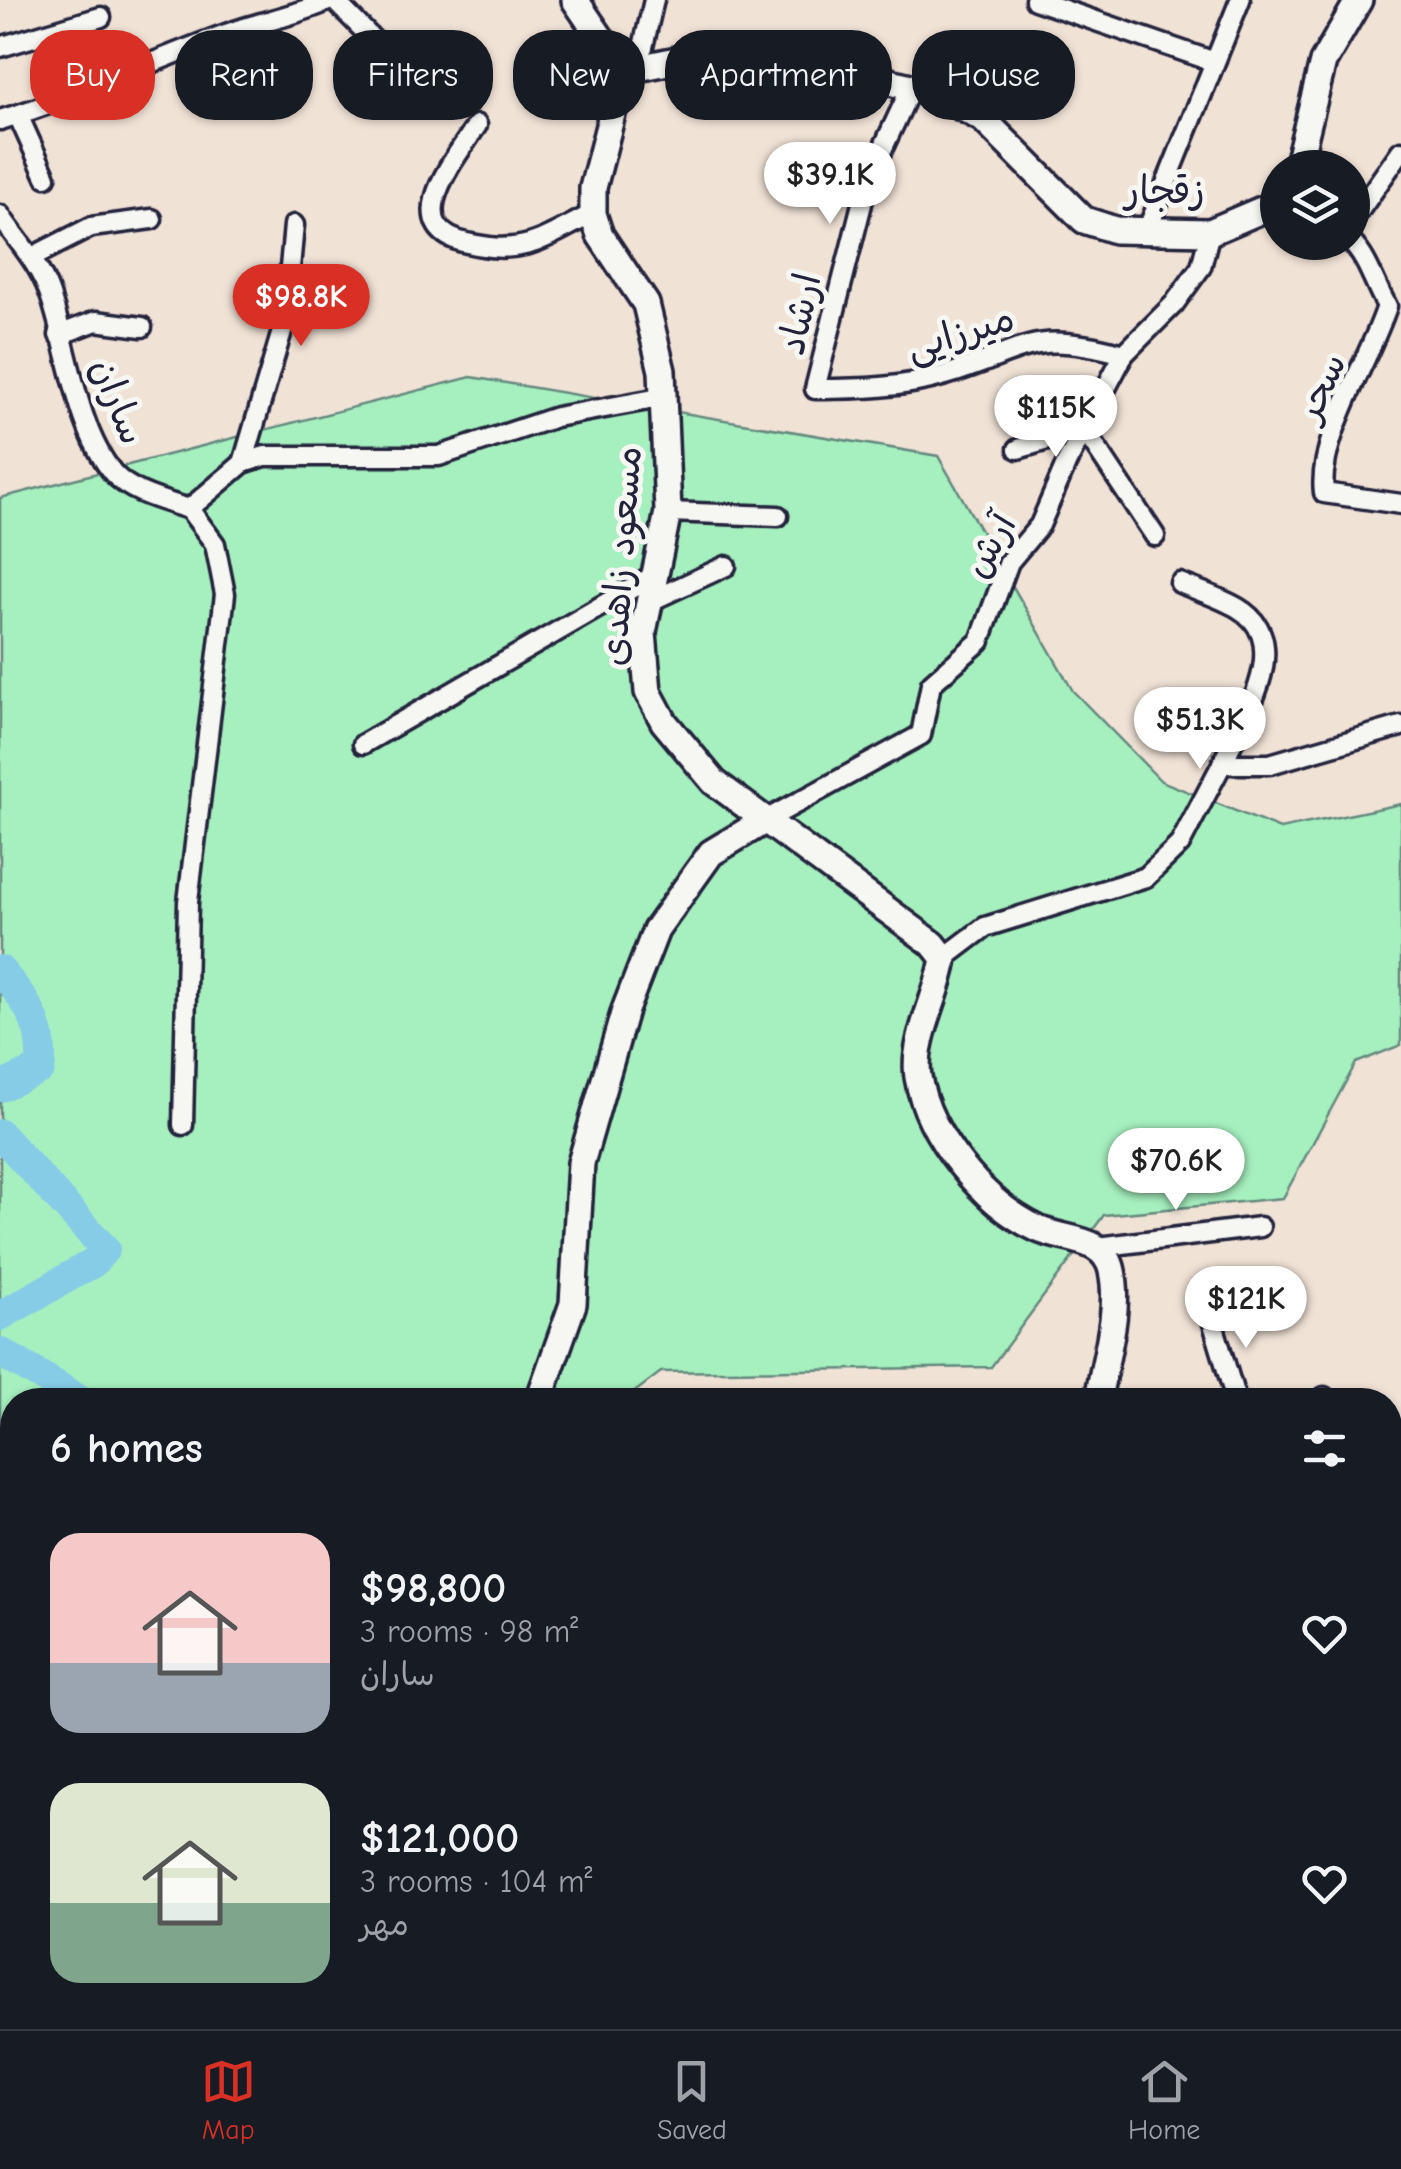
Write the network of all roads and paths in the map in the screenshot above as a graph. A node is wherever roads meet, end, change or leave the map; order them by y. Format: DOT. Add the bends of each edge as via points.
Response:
graph roads {
  1 [pos="332,0"];
  2 [pos="575,0"];
  3 [pos="654,0"];
  4 [pos="1036,0"];
  5 [pos="1240,0"];
  6 [pos="1359,0"];
  7 [pos="101,17"];
  8 [pos="362,30"];
  9 [pos="595,30"];
  10 [pos="645,42"];
  11 [pos="0,47"];
  12 [pos="1212,61"];
  13 [pos="645,67"];
  14 [pos="912,88"];
  15 [pos="9,117"];
  16 [pos="610,120"];
  17 [pos="984,120"];
  18 [pos="477,125"];
  19 [pos="1301,150"];
  20 [pos="1401,151"];
  21 [pos="46,177"];
  22 [pos="1370,195"];
  23 [pos="1260,211"];
  24 [pos="0,214"];
  25 [pos="593,214"];
  26 [pos="152,219"];
  27 [pos="294,225"];
  28 [pos="1210,232"];
  29 [pos="1146,233"];
  30 [pos="32,257"];
  31 [pos="1367,260"];
  32 [pos="142,327"];
  33 [pos="60,335"];
  34 [pos="1124,354"];
  35 [pos="815,389"];
  36 [pos="665,397"];
  37 [pos="1084,428"];
  38 [pos="1018,449"];
  39 [pos="243,463"];
  40 [pos="1401,504"];
  41 [pos="188,509"];
  42 [pos="668,512"];
  43 [pos="778,516"];
  44 [pos="1155,536"];
  45 [pos="726,566"];
  46 [pos="653,576"];
  47 [pos="1180,583"];
  48 [pos="646,603"];
  49 [pos="1401,726"];
  50 [pos="364,744"];
  51 [pos="1222,764"];
  52 [pos="764,821"];
  53 [pos="944,958"];
  54 [pos="183,1126"];
  55 [pos="1260,1227"];
  56 [pos="1098,1247"];
  57 [pos="1210,1317"];
  58 [pos="543,1388"];
  59 [pos="1100,1388"];
  60 [pos="1232,1388"];
  1 -- 8 [label="street"];
  1 -- 15 [label="street"];
  2 -- 9 [label="street"];
  3 -- 10 [label="street"];
  4 -- 12 [label="street"];
  5 -- 12 [label="street"];
  6 -- 19 [label="street" via="1323,62"];
  7 -- 11 [label="street"];
  12 -- 29 [label="street"];
  13 -- 14 [label="street, زقجار" via="687,58"];
  14 -- 35 [label="street, ارشاد" via="868,180"];
  15 -- 21 [label="street"];
  16 -- 25 [label="street"];
  17 -- 29 [label="street, زقجار" via="1084,220"];
  18 -- 25 [label="street" via="432,206 434,224 448,239 501,250 534,243"];
  20 -- 22 [label="street"];
  23 -- 28 [label="street, زقجار"];
  24 -- 30 [label="street, ساران"];
  25 -- 36 [label="street, مسعود زاهدی" via="646,304"];
  26 -- 30 [label="street" via="91,226"];
  27 -- 39 [label="street" via="285,321"];
  28 -- 29 [label="street, زقجار"];
  28 -- 34 [label="street, آرش" via="1201,267"];
  30 -- 33 [label="street, ساران"];
  31 -- 40 [label="street, سحر" via="1387,306 1333,432 1321,469 1324,493"];
  32 -- 33 [label="street" via="96,321"];
  33 -- 41 [label="street, ساران" via="80,406 114,474"];
  34 -- 35 [label="street, میرزایی" via="1074,341 1038,341 946,375 880,389"];
  34 -- 37 [label="street, آرش"];
  36 -- 39 [label="street" via="556,417 439,456 289,454"];
  36 -- 42 [label="street, مسعود زاهدی"];
  37 -- 38 [label="street"];
  37 -- 44 [label="street"];
  37 -- 52 [label="street, آرش" via="1040,525 1009,562 980,641 930,684 921,735"];
  39 -- 41 [label="street"];
  41 -- 54 [label="street" via="215,544 225,594 190,884"];
  42 -- 43 [label="street"];
  42 -- 46 [label="street, مسعود زاهدی"];
  45 -- 48 [label="street"];
  46 -- 48 [label="street, مسعود زاهدی"];
  46 -- 50 [label="street"];
  47 -- 51 [label="street" via="1242,610 1263,639 1263,678"];
  48 -- 52 [label="street, مسعود زاهدی" via="642,660 648,692 664,722 714,782"];
  49 -- 51 [label="street" via="1270,764"];
  51 -- 53 [label="street" via="1180,844 1146,877 985,927"];
  52 -- 53 [label="street, مسعود زاهدی"];
  52 -- 58 [label="street" via="712,853 656,930 581,1163 574,1304"];
  53 -- 56 [label="street" via="918,1074 937,1126 979,1187 1037,1228"];
  55 -- 56 [label="street"];
  56 -- 59 [label="street" via="1112,1268 1114,1294"];
  57 -- 60 [label="street"];
}
